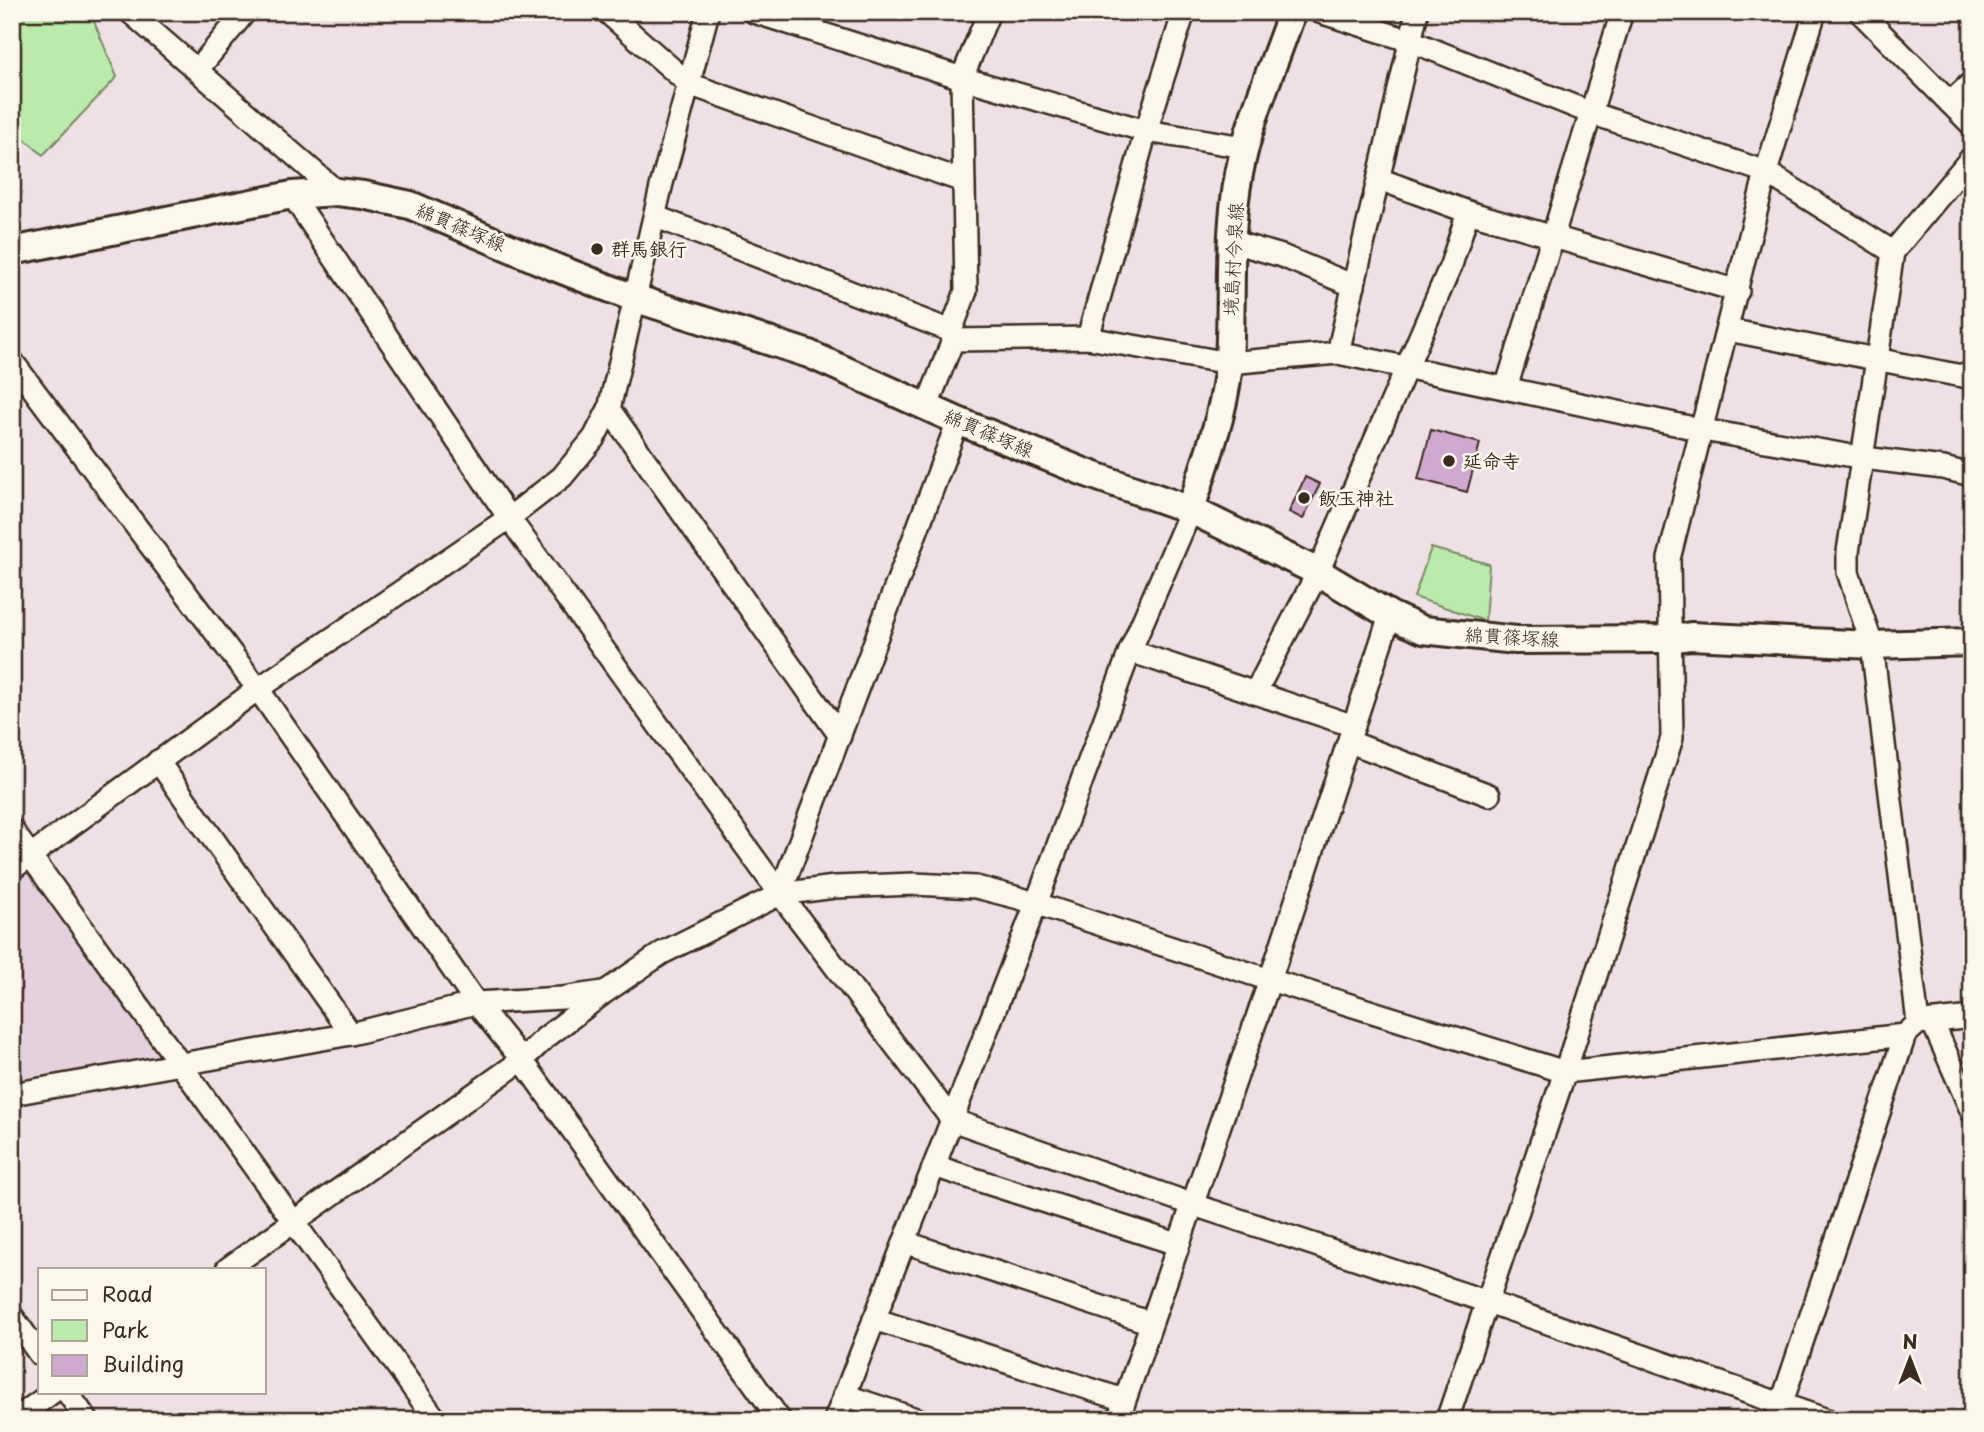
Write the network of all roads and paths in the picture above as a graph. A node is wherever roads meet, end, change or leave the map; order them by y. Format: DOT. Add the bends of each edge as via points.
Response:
graph roads {
  1 [pos="131,12"];
  2 [pos="245,12"];
  3 [pos="607,12"];
  4 [pos="708,12"];
  5 [pos="754,12"];
  6 [pos="989,12"];
  7 [pos="1184,12"];
  8 [pos="1292,12"];
  9 [pos="1320,12"];
  10 [pos="1417,12"];
  11 [pos="1622,12"];
  12 [pos="1815,12"];
  13 [pos="1860,12"];
  14 [pos="1410,41"];
  15 [pos="198,69"];
  16 [pos="962,78"];
  17 [pos="1972,82"];
  18 [pos="689,84"];
  19 [pos="1950,103"];
  20 [pos="1591,113"];
  21 [pos="1972,125"];
  22 [pos="1146,131"];
  23 [pos="1244,147"];
  24 [pos="1972,157"];
  25 [pos="1766,172"];
  26 [pos="1379,179"];
  27 [pos="964,181"];
  28 [pos="337,192"];
  29 [pos="292,195"];
  30 [pos="1468,212"];
  31 [pos="659,218"];
  32 [pos="1553,237"];
  33 [pos="1233,242"];
  34 [pos="12,251"];
  35 [pos="1893,252"];
  36 [pos="1354,286"];
  37 [pos="1738,290"];
  38 [pos="634,298"];
  39 [pos="1728,330"];
  40 [pos="952,335"];
  41 [pos="1088,338"];
  42 [pos="1338,353"];
  43 [pos="1877,359"];
  44 [pos="12,361"];
  45 [pos="1229,363"];
  46 [pos="1407,367"];
  47 [pos="1972,378"];
  48 [pos="1506,388"];
  49 [pos="927,406"];
  50 [pos="609,409"];
  51 [pos="958,421"];
  52 [pos="1703,430"];
  53 [pos="1864,458"];
  54 [pos="1972,475"];
  55 [pos="1191,510"];
  56 [pos="509,518"];
  57 [pos="1318,572"];
  58 [pos="1390,615"];
  59 [pos="1670,639"];
  60 [pos="1972,642"];
  61 [pos="1872,645"];
  62 [pos="1130,651"];
  63 [pos="258,689"];
  64 [pos="1255,693"];
  65 [pos="1352,734"];
  66 [pos="839,736"];
  67 [pos="158,761"];
  68 [pos="1489,795"];
  69 [pos="12,830"];
  70 [pos="30,856"];
  71 [pos="12,869"];
  72 [pos="780,894"];
  73 [pos="1036,904"];
  74 [pos="1270,980"];
  75 [pos="605,992"];
  76 [pos="477,1003"];
  77 [pos="1972,1017"];
  78 [pos="1918,1027"];
  79 [pos="351,1034"];
  80 [pos="523,1060"];
  81 [pos="180,1063"];
  82 [pos="1565,1072"];
  83 [pos="12,1094"];
  84 [pos="1972,1112"];
  85 [pos="952,1120"];
  86 [pos="934,1166"];
  87 [pos="1191,1204"];
  88 [pos="295,1222"];
  89 [pos="904,1242"];
  90 [pos="1177,1244"];
  91 [pos="229,1268"];
  92 [pos="1485,1301"];
  93 [pos="12,1316"];
  94 [pos="874,1319"];
  95 [pos="1151,1323"];
  96 [pos="38,1351"];
  97 [pos="50,1394"];
  98 [pos="68,1394"];
  99 [pos="844,1395"];
  100 [pos="1121,1410"];
  101 [pos="1779,1413"];
  102 [pos="14,1420"];
  103 [pos="87,1420"];
  104 [pos="436,1420"];
  105 [pos="780,1420"];
  106 [pos="835,1420"];
  107 [pos="919,1420"];
  108 [pos="1447,1420"];
  109 [pos="1827,1420"];
  1 -- 15 [label="street"];
  2 -- 15 [label="street"];
  3 -- 18 [label="street"];
  4 -- 18 [label="street"];
  5 -- 16 [label="street"];
  6 -- 16 [label="street"];
  7 -- 22 [label="street"];
  8 -- 23 [label="main road, 境島村今泉線"];
  9 -- 14 [label="street"];
  10 -- 14 [label="street"];
  11 -- 20 [label="street"];
  12 -- 25 [label="street"];
  13 -- 19 [label="street"];
  14 -- 20 [label="street"];
  14 -- 26 [label="street"];
  15 -- 28 [label="street"];
  16 -- 22 [label="street"];
  16 -- 27 [label="street"];
  17 -- 19 [label="street"];
  18 -- 27 [label="street"];
  18 -- 38 [label="street"];
  19 -- 21 [label="street"];
  20 -- 25 [label="street"];
  20 -- 32 [label="street"];
  22 -- 23 [label="street"];
  22 -- 41 [label="street"];
  23 -- 33 [label="main road, 境島村今泉線"];
  24 -- 35 [label="street"];
  25 -- 35 [label="street"];
  25 -- 37 [label="street"];
  26 -- 30 [label="street"];
  26 -- 36 [label="street"];
  27 -- 40 [label="street" via="966,290"];
  28 -- 29 [label="main road, 綿貫篠塚線"];
  28 -- 38 [label="main road, 綿貫篠塚線" via="410,205"];
  29 -- 34 [label="main road, 綿貫篠塚線"];
  29 -- 56 [label="street"];
  30 -- 32 [label="street"];
  30 -- 46 [label="street" via="1451,265"];
  31 -- 40 [label="street"];
  32 -- 37 [label="street"];
  32 -- 48 [label="street"];
  33 -- 36 [label="street" via="1282,256"];
  33 -- 45 [label="main road, 境島村今泉線"];
  35 -- 43 [label="street"];
  36 -- 42 [label="street"];
  37 -- 39 [label="street"];
  38 -- 49 [label="main road, 綿貫篠塚線" via="809,354"];
  38 -- 50 [label="street"];
  39 -- 43 [label="street"];
  39 -- 52 [label="street"];
  40 -- 41 [label="street"];
  40 -- 49 [label="street"];
  41 -- 45 [label="street"];
  42 -- 45 [label="street"];
  42 -- 46 [label="street"];
  43 -- 47 [label="street"];
  43 -- 53 [label="street"];
  44 -- 63 [label="street"];
  45 -- 55 [label="main road, 境島村今泉線" via="1221,410"];
  46 -- 48 [label="street"];
  46 -- 57 [label="street"];
  48 -- 52 [label="street"];
  49 -- 51 [label="main road, 綿貫篠塚線"];
  50 -- 56 [label="street" via="594,438 562,477"];
  50 -- 66 [label="street"];
  51 -- 55 [label="main road, 綿貫篠塚線"];
  51 -- 66 [label="street"];
  52 -- 53 [label="street"];
  52 -- 59 [label="street" via="1669,559"];
  53 -- 54 [label="street"];
  53 -- 61 [label="street" via="1848,572"];
  55 -- 57 [label="main road, 綿貫篠塚線"];
  55 -- 62 [label="street"];
  56 -- 63 [label="street"];
  56 -- 72 [label="street"];
  57 -- 58 [label="main road, 綿貫篠塚線"];
  57 -- 64 [label="street"];
  58 -- 59 [label="main road, 綿貫篠塚線" via="1423,630 1516,640"];
  58 -- 65 [label="street"];
  59 -- 61 [label="main road, 綿貫篠塚線" via="1691,636"];
  59 -- 82 [label="street" via="1672,738"];
  60 -- 61 [label="main road, 綿貫篠塚線"];
  61 -- 78 [label="street"];
  62 -- 64 [label="street"];
  62 -- 73 [label="street"];
  63 -- 67 [label="street"];
  63 -- 76 [label="street"];
  64 -- 65 [label="street"];
  65 -- 68 [label="street"];
  65 -- 74 [label="street"];
  66 -- 72 [label="street"];
  67 -- 70 [label="street"];
  67 -- 79 [label="street"];
  69 -- 70 [label="street"];
  70 -- 71 [label="street"];
  70 -- 81 [label="street"];
  72 -- 73 [label="street" via="914,884 976,887"];
  72 -- 75 [label="street" via="662,953"];
  72 -- 85 [label="street"];
  73 -- 74 [label="street"];
  73 -- 85 [label="street"];
  74 -- 82 [label="street"];
  74 -- 87 [label="street"];
  75 -- 76 [label="street"];
  75 -- 80 [label="street"];
  76 -- 79 [label="street"];
  76 -- 80 [label="street"];
  77 -- 78 [label="street"];
  78 -- 82 [label="street"];
  78 -- 84 [label="street"];
  78 -- 101 [label="street"];
  79 -- 81 [label="street"];
  80 -- 88 [label="street"];
  80 -- 105 [label="street"];
  81 -- 83 [label="street"];
  81 -- 88 [label="street"];
  82 -- 92 [label="street"];
  85 -- 86 [label="street"];
  85 -- 87 [label="street"];
  86 -- 89 [label="street"];
  86 -- 90 [label="street"];
  87 -- 90 [label="street"];
  87 -- 92 [label="street"];
  88 -- 91 [label="street"];
  88 -- 104 [label="street"];
  89 -- 94 [label="street"];
  89 -- 95 [label="street"];
  90 -- 95 [label="street"];
  92 -- 101 [label="street"];
  92 -- 108 [label="street"];
  93 -- 96 [label="street"];
  94 -- 99 [label="street"];
  94 -- 100 [label="street"];
  95 -- 100 [label="street"];
  97 -- 102 [label="street"];
  98 -- 103 [label="street"];
  99 -- 106 [label="street"];
  99 -- 107 [label="street"];
  101 -- 109 [label="street"];
}
